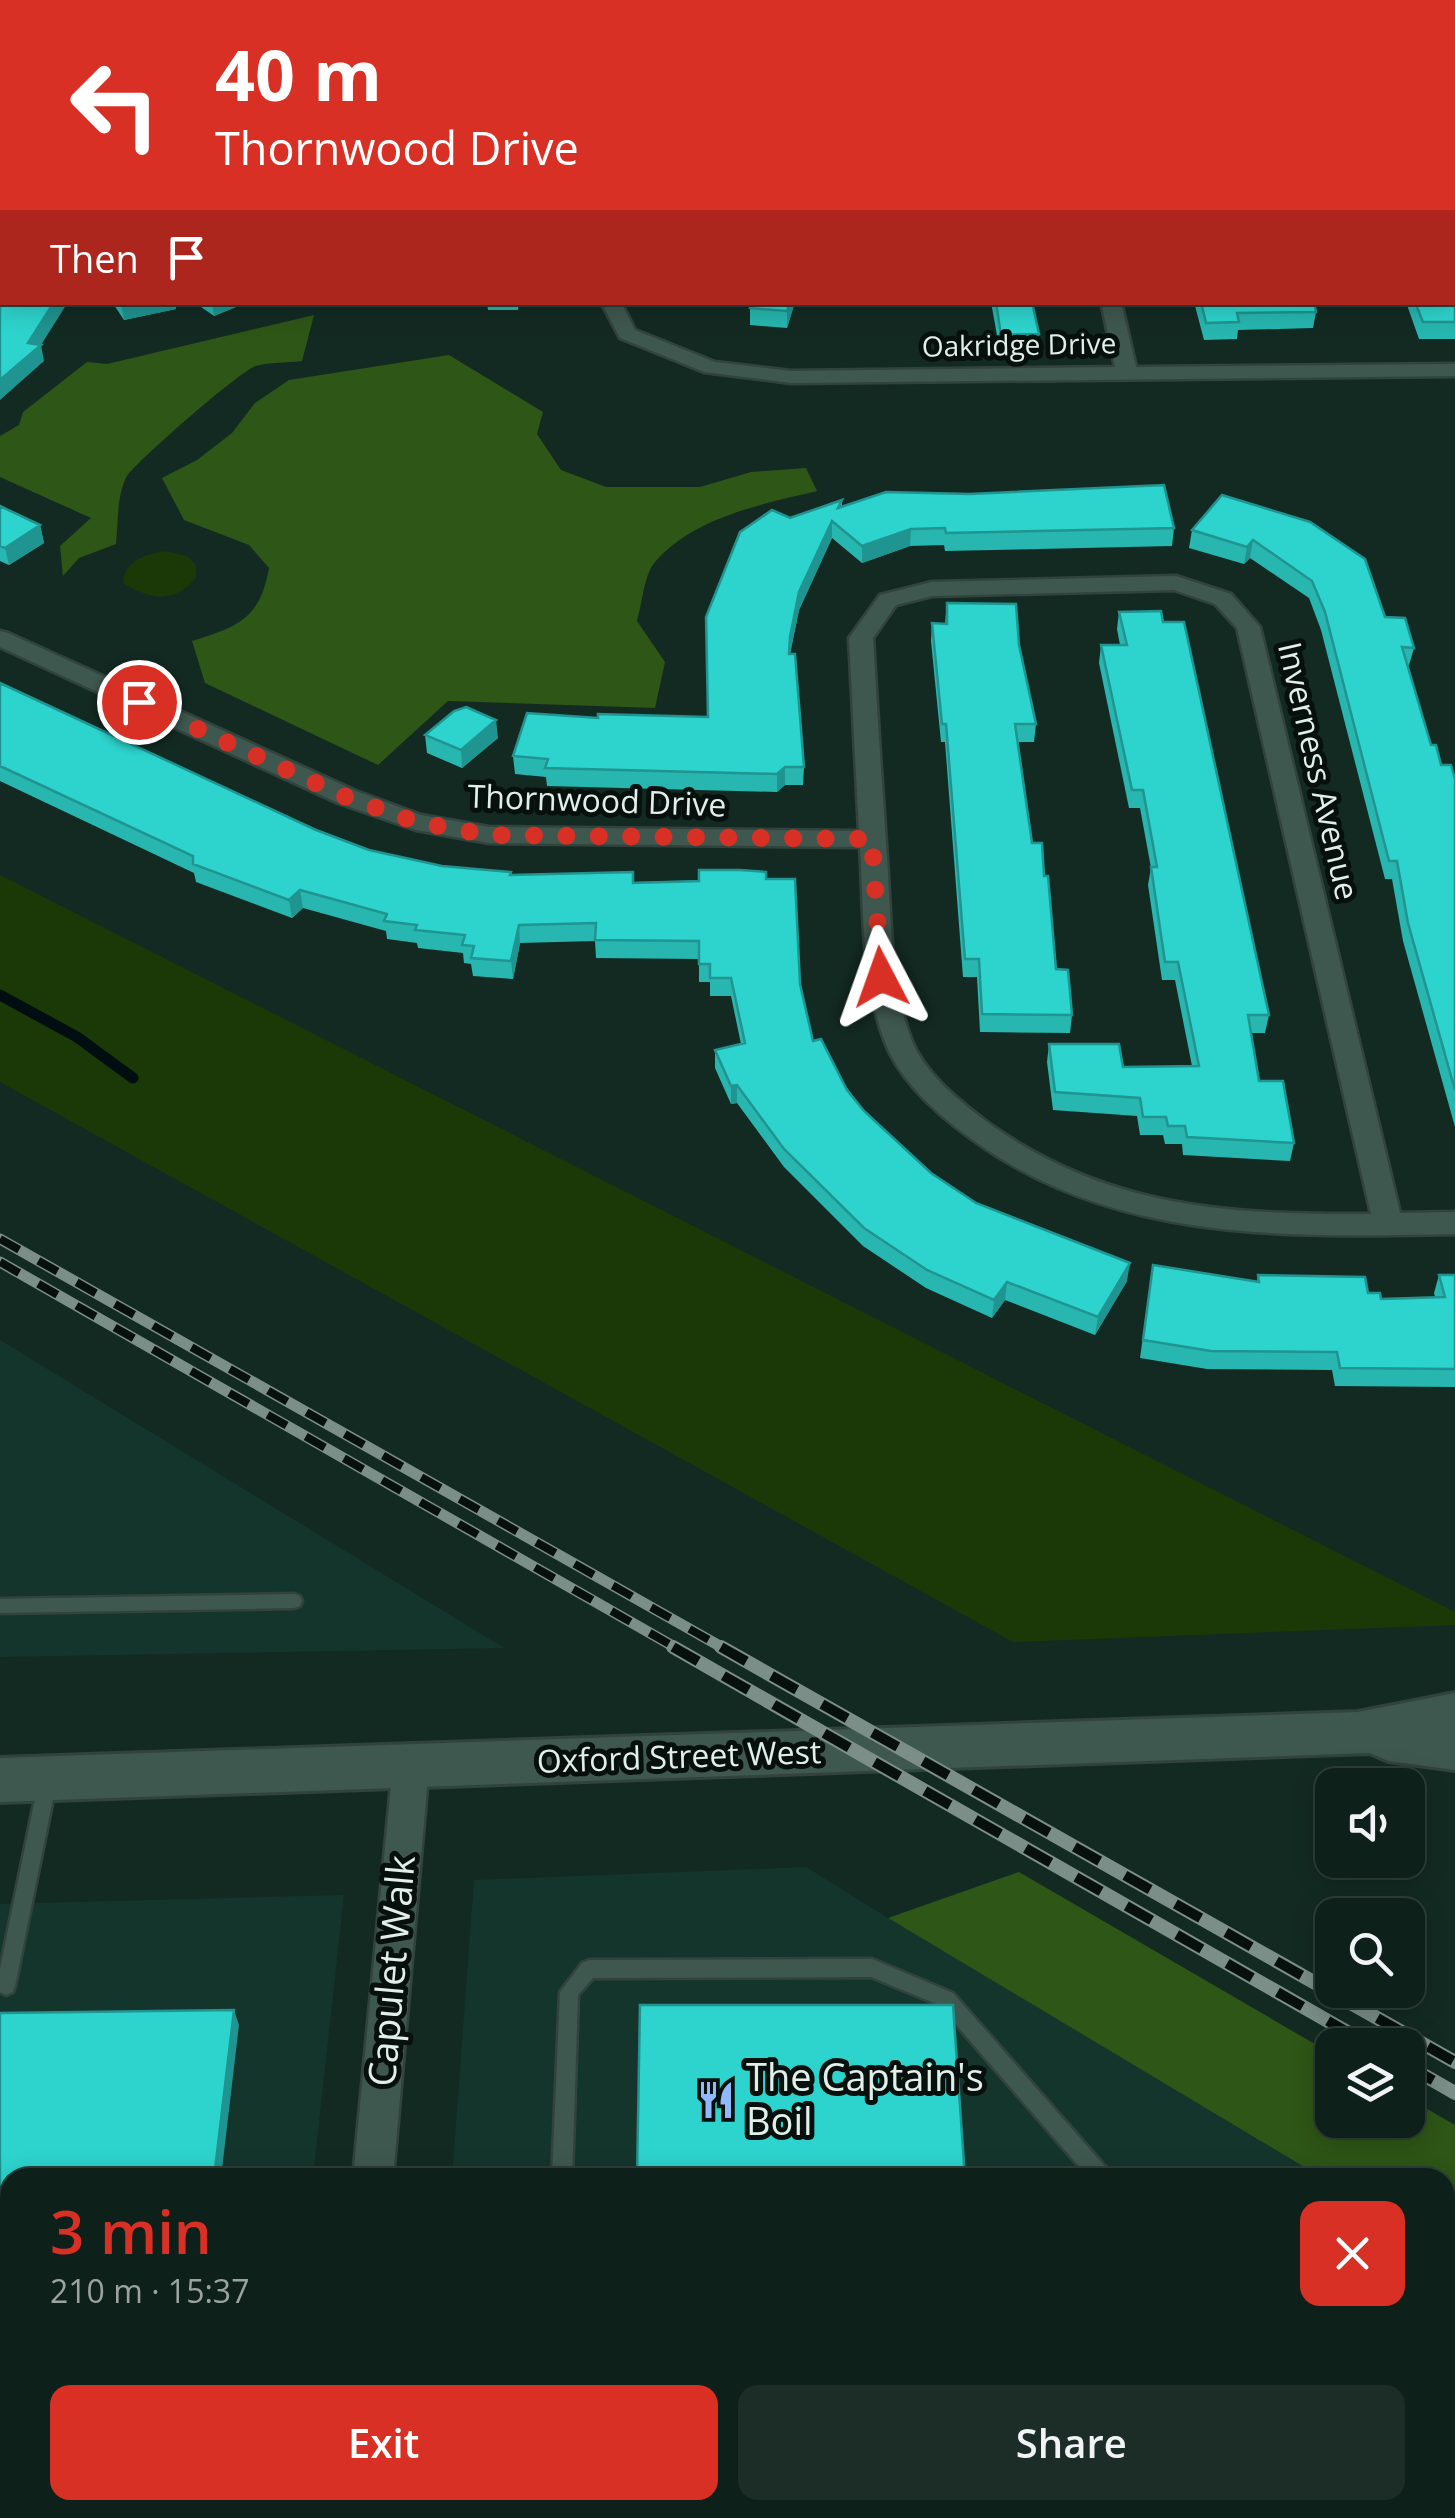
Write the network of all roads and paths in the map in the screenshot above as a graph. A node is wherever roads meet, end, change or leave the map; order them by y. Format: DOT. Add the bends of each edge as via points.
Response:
graph roads {
  1 [pos="612,305"];
  2 [pos="1113,305"];
  3 [pos="1126,370"];
  4 [pos="1455,370"];
  5 [pos="0,638"];
  6 [pos="872,839"];
  7 [pos="1388,1224"];
  8 [pos="1455,1224"];
  9 [pos="294,1602"];
  10 [pos="0,1606"];
  11 [pos="1455,1714"];
  12 [pos="1358,1734"];
  13 [pos="1455,1748"];
  14 [pos="412,1765"];
  15 [pos="24,1779"];
  16 [pos="6,1986"];
  17 [pos="374,2168"];
  18 [pos="562,2168"];
  19 [pos="1093,2168"];
  1 -- 3 [label="street, Oakridge Drive" via="628,334 710,368 791,376"];
  2 -- 3 [label="street"];
  3 -- 4 [label="street, Oakridge Drive"];
  5 -- 6 [label="street, Thornwood Drive" via="346,797 416,822 489,835"];
  6 -- 7 [label="street, Inverness Avenue" via="881,977 899,1043 937,1096 996,1148 1066,1185 1158,1214 1228,1224"];
  6 -- 7 [label="street, Inverness Avenue" via="861,638 888,600 932,589 1176,583 1222,599 1248,627"];
  7 -- 8 [label="street, Inverness Avenue"];
  9 -- 10 [label="lane"];
  11 -- 12 [label="main road, Oxford Street West"];
  12 -- 13 [label="main road, Oxford Street West"];
  12 -- 14 [label="main road, Oxford Street West"];
  14 -- 15 [label="main road, Oxford Street West"];
  14 -- 17 [label="street, Capulet Walk"];
  15 -- 16 [label="lane"];
  18 -- 19 [label="lane" via="569,1992 589,1969 872,1968 946,1998"];
}
